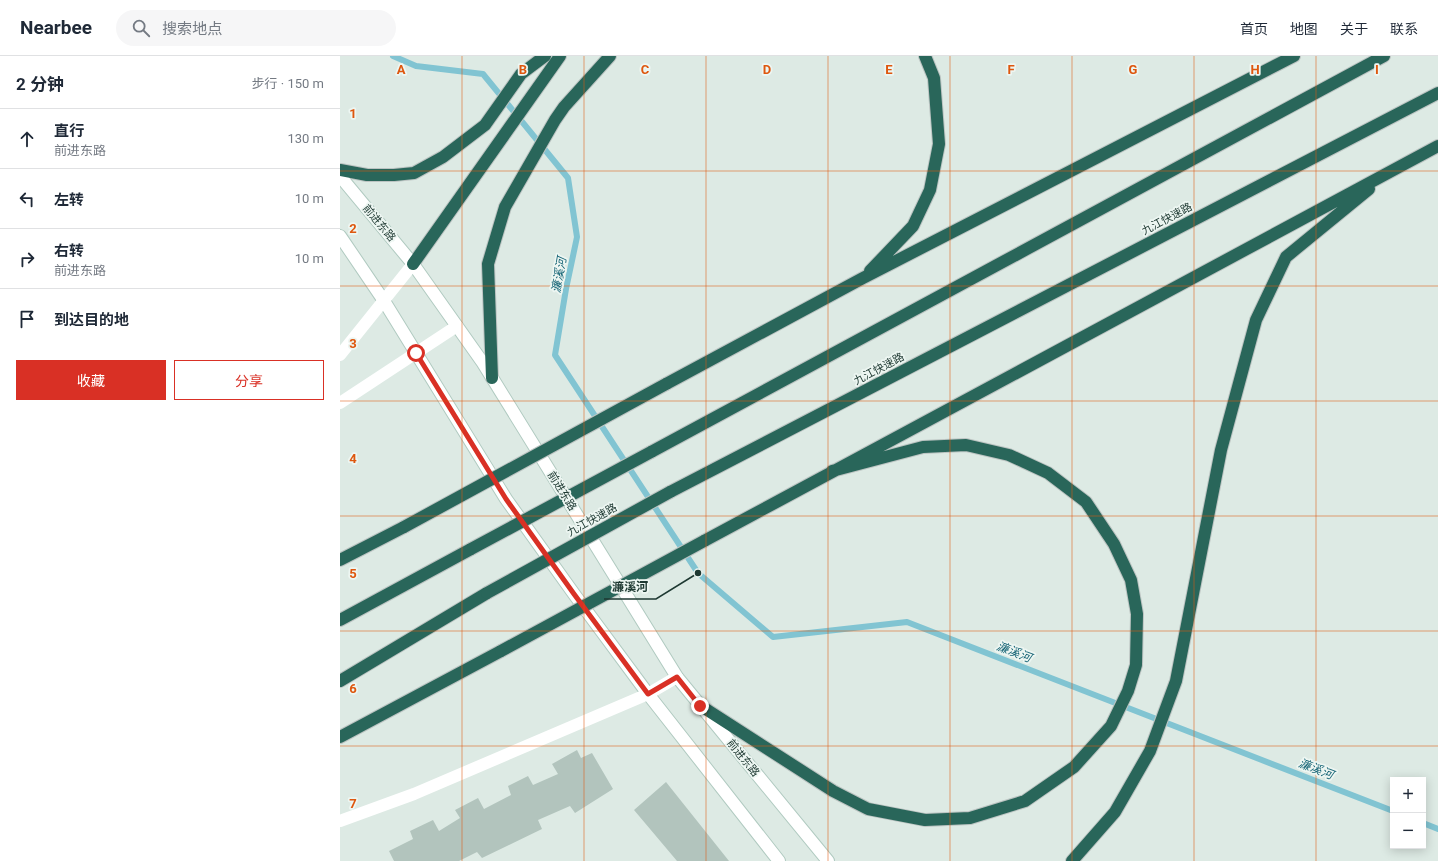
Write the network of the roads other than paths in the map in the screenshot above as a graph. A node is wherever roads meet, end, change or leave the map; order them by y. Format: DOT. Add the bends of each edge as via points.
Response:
graph roads {
  1 [pos="544,56"];
  2 [pos="560,56"];
  3 [pos="610,56"];
  4 [pos="925,56"];
  5 [pos="1294,56"];
  6 [pos="1384,56"];
  7 [pos="1438,92"];
  8 [pos="1438,146"];
  9 [pos="1395,168"];
  10 [pos="340,170"];
  11 [pos="340,176"];
  12 [pos="340,236"];
  13 [pos="413,264"];
  14 [pos="863,278"];
  15 [pos="384,301"];
  16 [pos="457,326"];
  17 [pos="416,353"];
  18 [pos="340,355"];
  19 [pos="492,378"];
  20 [pos="340,403"];
  21 [pos="832,471"];
  22 [pos="340,560"];
  23 [pos="340,620"];
  24 [pos="677,677"];
  25 [pos="340,681"];
  26 [pos="648,694"];
  27 [pos="700,706"];
  28 [pos="340,737"];
  29 [pos="340,821"];
  30 [pos="779,861"];
  31 [pos="828,861"];
  32 [pos="1072,861"];
  1 -- 10 [label="highway" via="521,74 485,125 443,157 414,173 367,175"];
  2 -- 13 [label="highway"];
  3 -- 19 [label="highway" via="564,107 505,207 488,264"];
  4 -- 14 [label="highway" via="934,78 939,144 930,190 913,226"];
  5 -- 14 [label="highway"];
  6 -- 23 [label="highway, bridge"];
  7 -- 25 [label="highway, 九江快速路, bridge" via="670,492 487,593"];
  8 -- 9 [label="highway"];
  9 -- 21 [label="highway"];
  9 -- 32 [label="highway" via="1286,258 1256,320 1221,450 1176,681 1150,751 1115,812"];
  11 -- 13 [label="main road, 前进东路"];
  12 -- 15 [label="main road"];
  13 -- 15 [label="main road"];
  13 -- 16 [label="main road, 前进东路"];
  14 -- 22 [label="highway, bridge"];
  15 -- 17 [label="main road"];
  15 -- 18 [label="main road"];
  16 -- 17 [label="main road"];
  16 -- 19 [label="main road, 前进东路"];
  17 -- 20 [label="main road"];
  17 -- 26 [label="main road" via="506,499"];
  19 -- 24 [label="main road, 前进东路"];
  21 -- 27 [label="highway" via="923,448 966,445 1009,455 1048,473 1086,502 1114,544 1131,580 1138,614 1136,665 1128,691 1111,726 1074,767 1025,800 970,818 925,820 868,809 854,802"];
  21 -- 28 [label="highway, bridge"];
  24 -- 26 [label="main road"];
  24 -- 27 [label="main road, 前进东路"];
  26 -- 29 [label="main road" via="414,794"];
  26 -- 30 [label="main road"];
  27 -- 31 [label="main road, 前进东路"];
}
